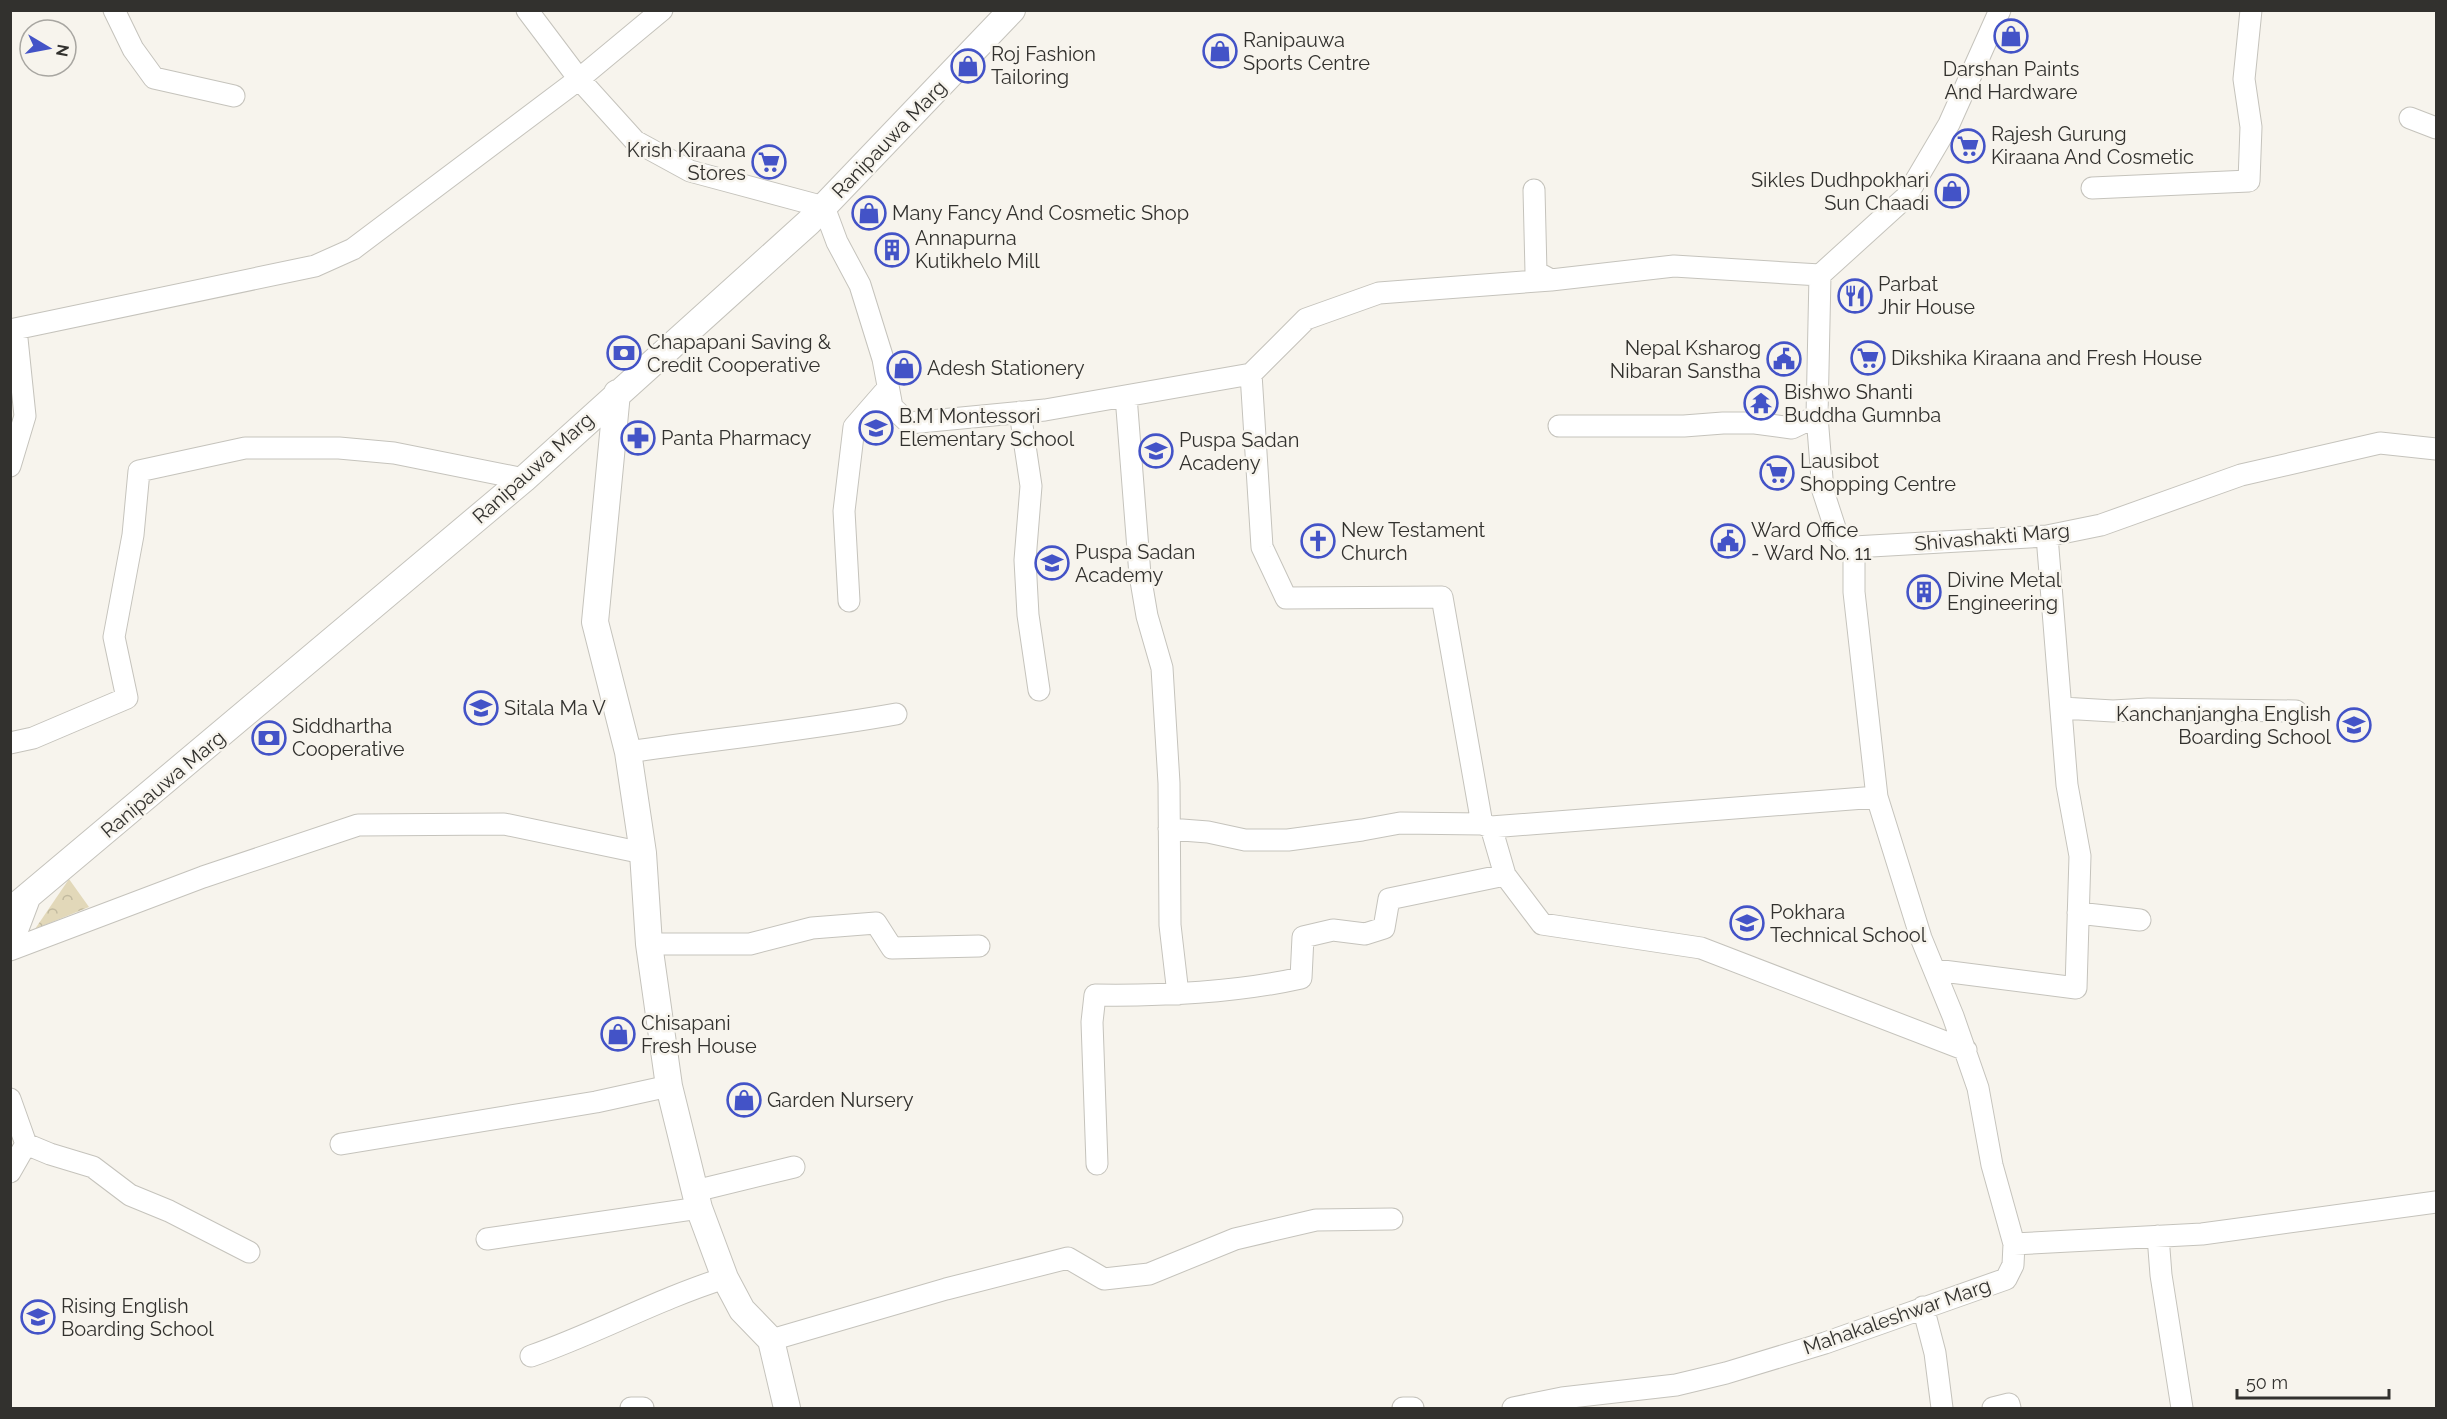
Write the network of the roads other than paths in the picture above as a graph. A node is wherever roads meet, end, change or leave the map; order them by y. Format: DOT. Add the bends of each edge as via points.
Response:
graph roads {
  1 [pos="114,10"];
  2 [pos="527,10"];
  3 [pos="662,10"];
  4 [pos="1012,10"];
  5 [pos="2000,10"];
  6 [pos="2251,10"];
  7 [pos="579,79"];
  8 [pos="234,96"];
  9 [pos="2410,118"];
  10 [pos="2436,128"];
  11 [pos="2092,188"];
  12 [pos="1534,190"];
  13 [pos="824,207"];
  14 [pos="1820,275"];
  15 [pos="1551,280"];
  16 [pos="13,329"];
  17 [pos="1251,374"];
  18 [pos="888,388"];
  19 [pos="617,393"];
  20 [pos="1126,396"];
  21 [pos="1020,412"];
  22 [pos="1817,416"];
  23 [pos="1559,426"];
  24 [pos="2436,449"];
  25 [pos="10,466"];
  26 [pos="524,479"];
  27 [pos="2047,536"];
  28 [pos="1854,547"];
  29 [pos="849,601"];
  30 [pos="1039,690"];
  31 [pos="2062,708"];
  32 [pos="2296,711"];
  33 [pos="896,714"];
  34 [pos="10,743"];
  35 [pos="628,752"];
  36 [pos="1877,797"];
  37 [pos="1486,825"];
  38 [pos="1169,829"];
  39 [pos="643,853"];
  40 [pos="1505,875"];
  41 [pos="19,905"];
  42 [pos="2078,913"];
  43 [pos="2140,920"];
  44 [pos="10,943"];
  45 [pos="650,944"];
  46 [pos="979,946"];
  47 [pos="10,951"];
  48 [pos="1935,970"];
  49 [pos="1178,994"];
  50 [pos="1966,1050"];
  51 [pos="669,1086"];
  52 [pos="10,1099"];
  53 [pos="26,1144"];
  54 [pos="341,1144"];
  55 [pos="1097,1164"];
  56 [pos="794,1167"];
  57 [pos="10,1172"];
  58 [pos="697,1199"];
  59 [pos="2436,1202"];
  60 [pos="1392,1219"];
  61 [pos="2158,1236"];
  62 [pos="487,1239"];
  63 [pos="2014,1244"];
  64 [pos="249,1252"];
  65 [pos="725,1278"];
  66 [pos="1923,1307"];
  67 [pos="771,1340"];
  68 [pos="531,1356"];
  69 [pos="1562,1403"];
  70 [pos="631,1408"];
  71 [pos="643,1408"];
  72 [pos="787,1408"];
  73 [pos="1403,1408"];
  74 [pos="1413,1408"];
  75 [pos="1513,1408"];
  76 [pos="1942,1408"];
  77 [pos="1993,1408"];
  78 [pos="2010,1408"];
  79 [pos="2182,1408"];
  1 -- 8 [label="street" via="133,49 154,78"];
  2 -- 7 [label="street"];
  3 -- 7 [label="street"];
  4 -- 13 [label="main road, Ranipauwa Marg"];
  5 -- 14 [label="street" via="1948,124 1906,197"];
  6 -- 11 [label="street" via="2244,79 2251,127 2248,180"];
  7 -- 13 [label="street" via="635,141 690,171"];
  7 -- 16 [label="street" via="353,249 315,266"];
  9 -- 10 [label="street"];
  12 -- 15 [label="street" via="1536,272"];
  13 -- 18 [label="street" via="860,285"];
  13 -- 19 [label="main road, Ranipauwa Marg"];
  14 -- 15 [label="street" via="1674,266"];
  14 -- 22 [label="street"];
  15 -- 17 [label="street" via="1379,293 1306,319"];
  16 -- 25 [label="street" via="26,416"];
  17 -- 20 [label="street"];
  17 -- 37 [label="street" via="1262,547 1286,598 1442,597"];
  18 -- 21 [label="street" via="892,407 909,423"];
  18 -- 29 [label="street" via="854,427 844,511"];
  19 -- 26 [label="main road, Ranipauwa Marg"];
  19 -- 35 [label="main road" via="595,622"];
  20 -- 21 [label="street"];
  20 -- 38 [label="street" via="1140,575 1162,668"];
  21 -- 30 [label="street" via="1031,486 1025,560"];
  22 -- 23 [label="street" via="1792,428 1755,423"];
  22 -- 28 [label="street" via="1823,491 1836,531"];
  24 -- 27 [label="street, Shivashakti Marg" via="2380,443 2241,475 2101,525"];
  26 -- 34 [label="street" via="394,453 339,448 245,448 140,471 114,637 127,698 33,738"];
  26 -- 41 [label="main road, Ranipauwa Marg"];
  27 -- 28 [label="street, Shivashakti Marg"];
  27 -- 31 [label="street"];
  28 -- 36 [label="street" via="1854,592"];
  31 -- 32 [label="street"];
  31 -- 42 [label="street" via="2067,784 2080,856"];
  33 -- 35 [label="street" via="814,729"];
  35 -- 39 [label="main road"];
  36 -- 37 [label="street"];
  36 -- 48 [label="street" via="1906,895"];
  37 -- 38 [label="street" via="1400,823 1288,840 1245,840"];
  37 -- 40 [label="street"];
  38 -- 49 [label="street" via="1170,925"];
  39 -- 45 [label="main road"];
  39 -- 47 [label="street" via="504,824 358,825 203,877"];
  40 -- 49 [label="street" via="1389,899 1384,928 1365,934 1333,930 1303,937 1301,978"];
  40 -- 50 [label="street" via="1542,924 1701,948"];
  41 -- 44 [label="main road"];
  42 -- 43 [label="street"];
  42 -- 48 [label="street" via="2076,988"];
  45 -- 46 [label="street" via="750,944 812,928 876,923 892,948"];
  45 -- 51 [label="main road"];
  48 -- 50 [label="street"];
  49 -- 55 [label="street" via="1095,995 1092,1022"];
  50 -- 63 [label="street"];
  51 -- 54 [label="street" via="596,1102"];
  51 -- 58 [label="main road"];
  52 -- 53 [label="street"];
  53 -- 57 [label="street"];
  53 -- 64 [label="street" via="93,1167 130,1195"];
  56 -- 58 [label="street"];
  58 -- 62 [label="street"];
  58 -- 65 [label="main road"];
  59 -- 61 [label="street" via="2202,1234"];
  60 -- 67 [label="street" via="1316,1220 1235,1239 1149,1274 1104,1279 1068,1258"];
  61 -- 63 [label="street"];
  61 -- 79 [label="street"];
  63 -- 66 [label="street, Mahakaleshwar Marg" via="2013,1265 2006,1279"];
  65 -- 67 [label="main road" via="742,1310"];
  65 -- 68 [label="street"];
  66 -- 69 [label="street, Mahakaleshwar Marg" via="1825,1343 1726,1373"];
  66 -- 76 [label="street" via="1935,1353"];
  67 -- 72 [label="main road"];
  69 -- 75 [label="street, Mahakaleshwar Marg"];
  70 -- 71 [label="street"];
  73 -- 74 [label="street"];
  77 -- 78 [label="street" via="2009,1404"];
}
